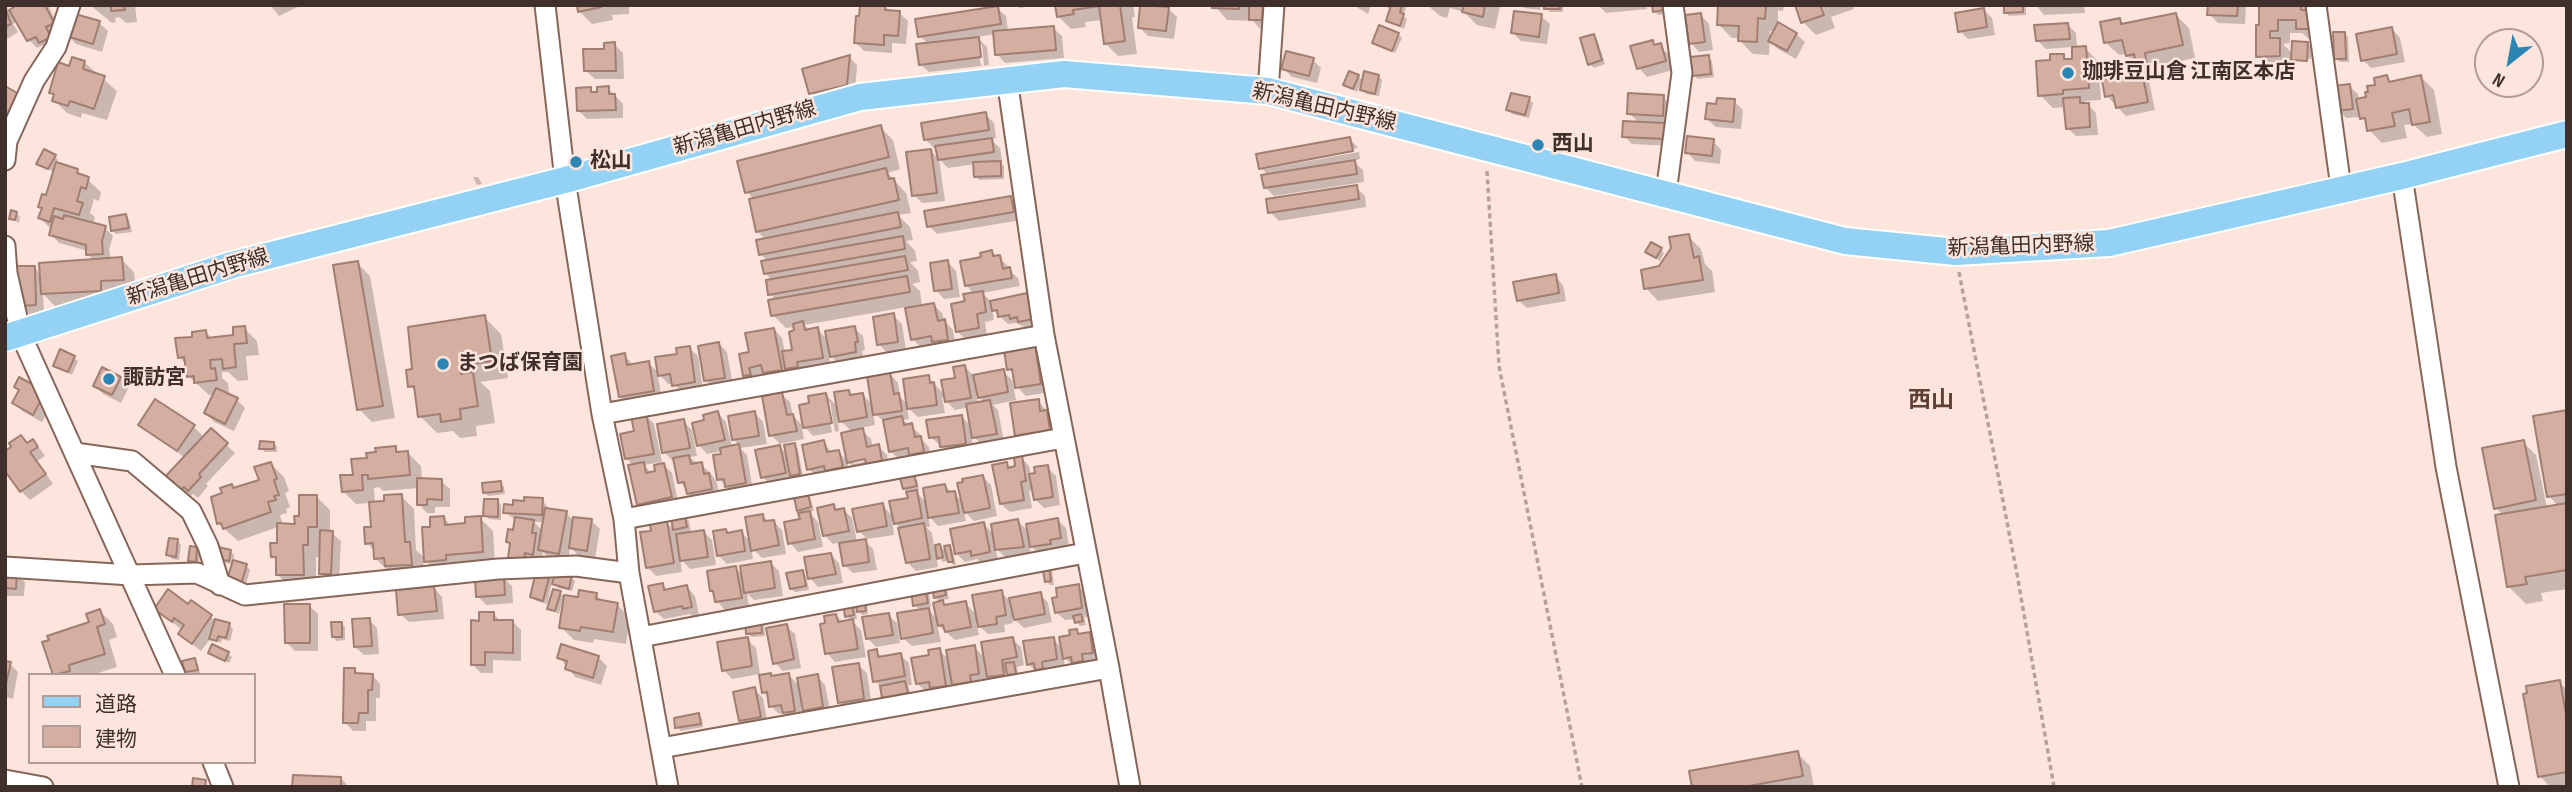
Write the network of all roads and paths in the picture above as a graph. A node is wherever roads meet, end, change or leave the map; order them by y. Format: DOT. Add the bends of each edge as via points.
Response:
graph roads {
  1 [pos="70,5"];
  2 [pos="545,5"];
  3 [pos="1274,5"];
  4 [pos="1673,5"];
  5 [pos="2316,5"];
  6 [pos="1007,79"];
  7 [pos="1268,91"];
  8 [pos="2567,134"];
  9 [pos="1486,148"];
  10 [pos="5,160"];
  11 [pos="2402,176"];
  12 [pos="565,180"];
  13 [pos="2341,188"];
  14 [pos="1666,193"];
  15 [pos="5,246"];
  16 [pos="1955,252"];
  17 [pos="1044,335"];
  18 [pos="13,337"];
  19 [pos="603,414"];
  20 [pos="1063,438"];
  21 [pos="75,453"];
  22 [pos="624,519"];
  23 [pos="1085,553"];
  24 [pos="5,567"];
  25 [pos="629,573"];
  26 [pos="131,575"];
  27 [pos="220,585"];
  28 [pos="641,637"];
  29 [pos="1109,668"];
  30 [pos="174,673"];
  31 [pos="661,748"];
  32 [pos="214,764"];
  33 [pos="5,780"];
  34 [pos="43,787"];
  35 [pos="223,787"];
  36 [pos="668,787"];
  37 [pos="1130,787"];
  38 [pos="1583,787"];
  39 [pos="2054,787"];
  40 [pos="2508,787"];
  1 -- 10 [label="street" via="56,47 34,81 7,141"];
  2 -- 12 [label="street"];
  3 -- 7 [label="street"];
  4 -- 14 [label="street" via="1682,73"];
  5 -- 13 [label="street"];
  6 -- 7 [label="main road, 新潟亀田内野線" via="1064,74"];
  6 -- 12 [label="main road, 新潟亀田内野線" via="860,97"];
  6 -- 17 [label="street"];
  7 -- 9 [label="main road, 新潟亀田内野線"];
  8 -- 11 [label="main road, 新潟亀田内野線"];
  9 -- 14 [label="main road, 新潟亀田内野線"];
  9 -- 38 [label="path" via="1499,366"];
  11 -- 13 [label="main road, 新潟亀田内野線"];
  11 -- 40 [label="street" via="2446,467"];
  12 -- 18 [label="main road, 新潟亀田内野線" via="232,265"];
  12 -- 19 [label="street"];
  13 -- 16 [label="main road, 新潟亀田内野線" via="2109,243"];
  14 -- 16 [label="main road, 新潟亀田内野線" via="1845,241"];
  15 -- 18 [label="street"];
  16 -- 39 [label="path"];
  17 -- 19 [label="street"];
  17 -- 20 [label="street"];
  18 -- 21 [label="street"];
  19 -- 22 [label="street"];
  20 -- 22 [label="street"];
  20 -- 23 [label="street"];
  21 -- 26 [label="street"];
  21 -- 27 [label="street" via="132,461 191,511"];
  22 -- 25 [label="street"];
  23 -- 28 [label="street"];
  23 -- 29 [label="street"];
  24 -- 26 [label="street"];
  25 -- 27 [label="street" via="576,566 498,569 245,595"];
  25 -- 28 [label="street"];
  26 -- 27 [label="street" via="197,573"];
  26 -- 30 [label="street"];
  28 -- 31 [label="street"];
  29 -- 31 [label="street"];
  29 -- 37 [label="street"];
  31 -- 36 [label="street"];
  32 -- 35 [label="street"];
  33 -- 34 [label="street"];
}
